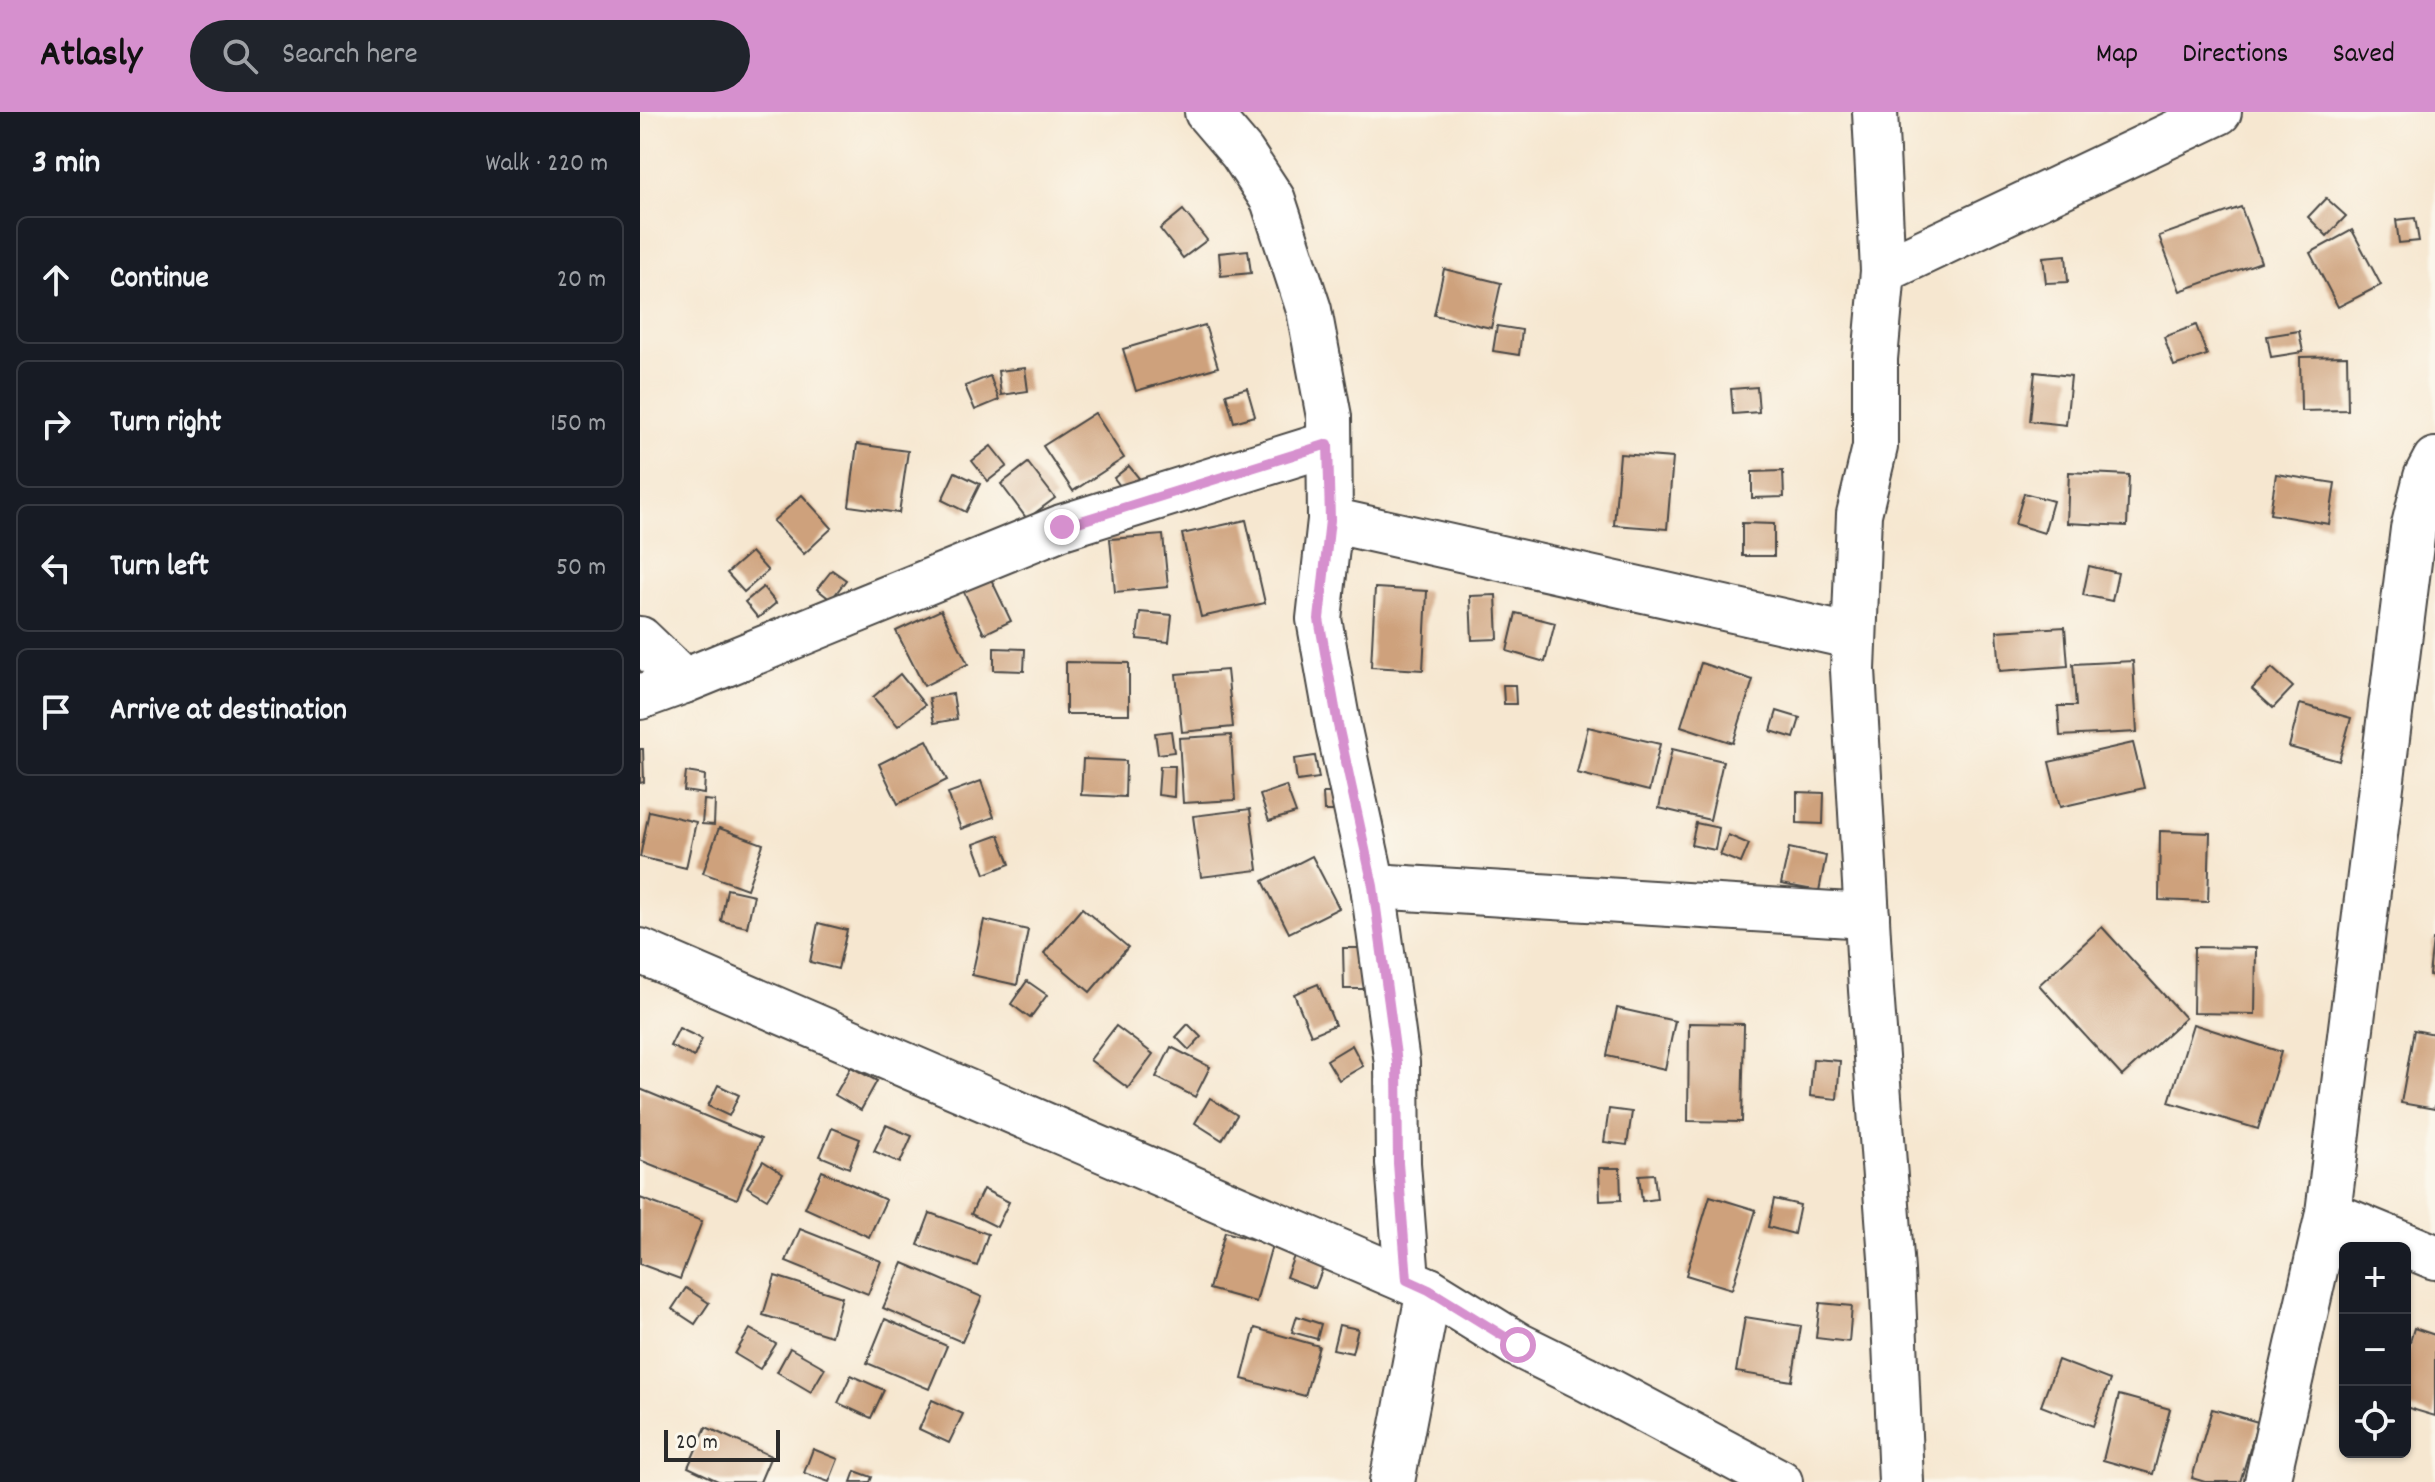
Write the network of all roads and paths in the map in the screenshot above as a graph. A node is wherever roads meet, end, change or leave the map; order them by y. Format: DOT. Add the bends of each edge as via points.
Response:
graph roads {
  1 [pos="1207,112"];
  2 [pos="1875,112"];
  3 [pos="2219,112"];
  4 [pos="1246,133"];
  5 [pos="1883,271"];
  6 [pos="1328,444"];
  7 [pos="2432,473"];
  8 [pos="1330,520"];
  9 [pos="1854,637"];
  10 [pos="640,639"];
  11 [pos="684,681"];
  12 [pos="640,697"];
  13 [pos="1373,886"];
  14 [pos="1867,916"];
  15 [pos="640,951"];
  16 [pos="2328,1213"];
  17 [pos="2435,1257"];
  18 [pos="1418,1285"];
  19 [pos="1392,1482"];
  20 [pos="1780,1482"];
  21 [pos="1901,1482"];
  22 [pos="2267,1482"];
  1 -- 4 [label="street"];
  2 -- 5 [label="street"];
  3 -- 5 [label="street"];
  4 -- 6 [label="street" via="1309,310 1329,417"];
  5 -- 9 [label="street" via="1875,447 1859,514"];
  6 -- 8 [label="street"];
  6 -- 11 [label="street" via="1062,527"];
  7 -- 16 [label="street" via="2413,529"];
  8 -- 9 [label="street"];
  8 -- 13 [label="street" via="1319,619"];
  9 -- 14 [label="street"];
  10 -- 11 [label="street"];
  11 -- 12 [label="street"];
  13 -- 14 [label="street"];
  13 -- 18 [label="street" via="1397,1063 1398,1163"];
  14 -- 21 [label="street"];
  15 -- 18 [label="street"];
  16 -- 17 [label="street"];
  16 -- 22 [label="street"];
  18 -- 19 [label="street"];
  18 -- 20 [label="street" via="1518,1345"];
}
